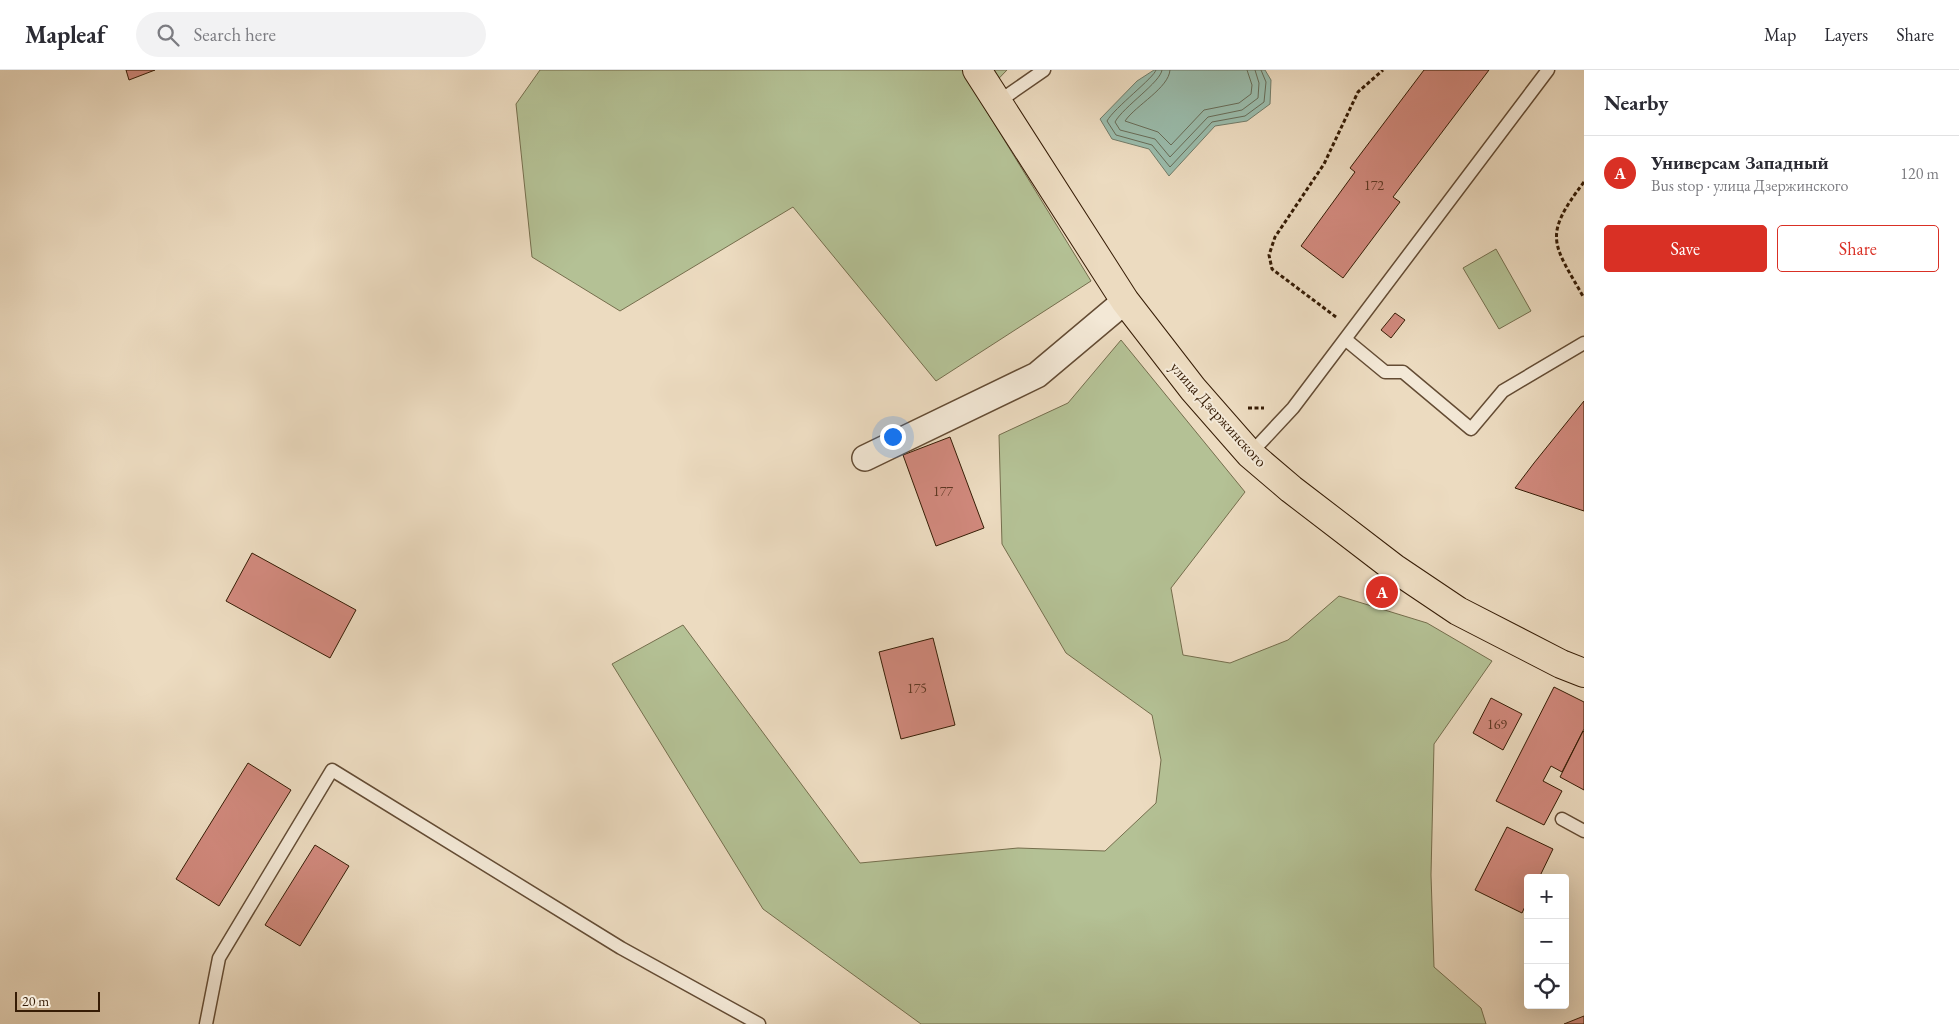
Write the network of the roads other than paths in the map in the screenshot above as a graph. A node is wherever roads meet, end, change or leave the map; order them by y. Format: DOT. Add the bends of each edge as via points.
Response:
graph roads {
  1 [pos="977,70"];
  2 [pos="1044,70"];
  3 [pos="1548,70"];
  4 [pos="998,102"];
  5 [pos="1125,302"];
  6 [pos="1345,339"];
  7 [pos="1584,343"];
  8 [pos="1250,454"];
  9 [pos="865,458"];
  10 [pos="1584,673"];
  11 [pos="1562,819"];
  12 [pos="1584,831"];
  13 [pos="206,1024"];
  14 [pos="759,1024"];
  1 -- 4 [label="main road, улица Дзержинского"];
  2 -- 4 [label="lane"];
  3 -- 6 [label="lane"];
  4 -- 5 [label="main road, улица Дзержинского"];
  5 -- 8 [label="main road, улица Дзержинского"];
  5 -- 9 [label="street" via="1037,375"];
  6 -- 7 [label="lane" via="1385,372 1403,372 1471,429 1503,391"];
  6 -- 8 [label="lane" via="1293,408"];
  8 -- 10 [label="main road, улица Дзержинского" via="1380,557 1450,605"];
  11 -- 12 [label="lane"];
  13 -- 14 [label="lane" via="219,958 332,770 621,948"];
}
